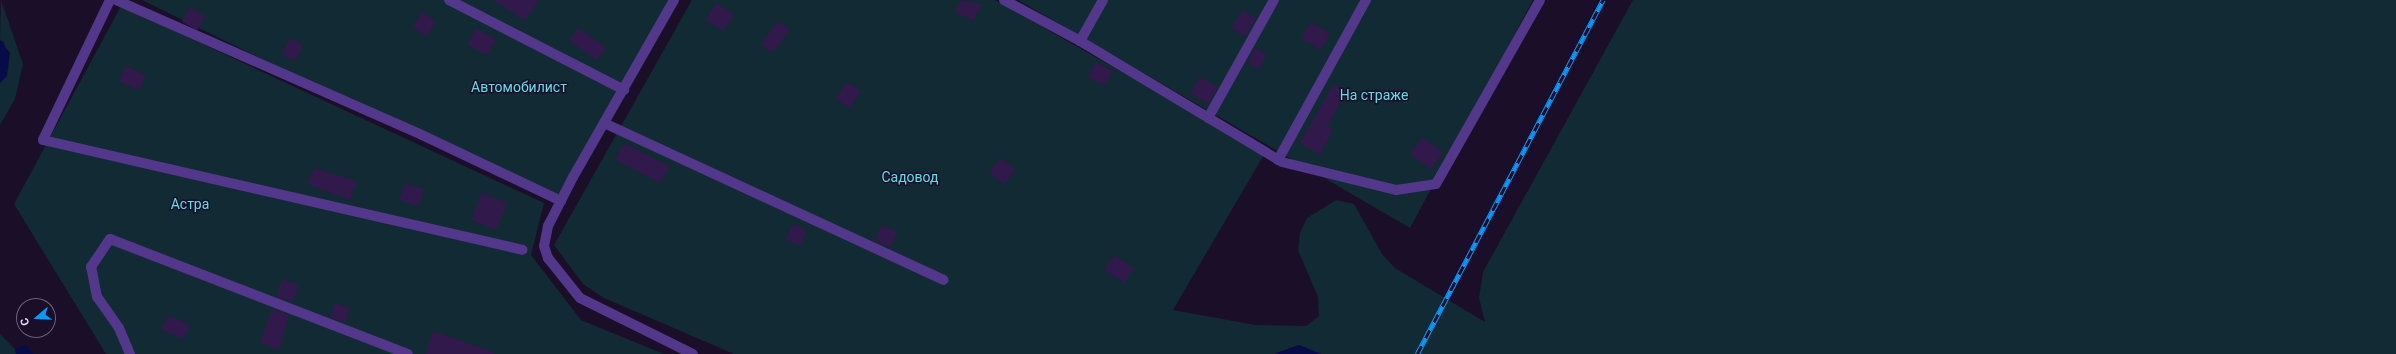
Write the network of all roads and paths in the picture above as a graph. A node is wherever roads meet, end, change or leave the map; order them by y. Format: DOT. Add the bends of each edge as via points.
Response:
graph roads {
  1 [pos="110,0"];
  2 [pos="116,0"];
  3 [pos="449,0"];
  4 [pos="674,0"];
  5 [pos="1004,0"];
  6 [pos="1104,0"];
  7 [pos="1274,0"];
  8 [pos="1366,0"];
  9 [pos="1540,0"];
  10 [pos="1080,41"];
  11 [pos="624,90"];
  12 [pos="1208,118"];
  13 [pos="604,123"];
  14 [pos="1278,160"];
  15 [pos="561,201"];
  16 [pos="523,250"];
  17 [pos="944,280"];
  18 [pos="130,354"];
  19 [pos="408,354"];
  20 [pos="693,354"];
  1 -- 16 [label="street" via="43,140"];
  2 -- 15 [label="street" via="422,135"];
  3 -- 11 [label="street"];
  4 -- 11 [label="street"];
  5 -- 10 [label="street"];
  6 -- 10 [label="street"];
  7 -- 12 [label="street"];
  8 -- 14 [label="street"];
  9 -- 14 [label="street" via="1436,184 1396,190"];
  10 -- 12 [label="street"];
  11 -- 13 [label="street"];
  12 -- 14 [label="street"];
  13 -- 15 [label="street"];
  13 -- 17 [label="street"];
  15 -- 20 [label="street" via="548,226 544,246 548,258 567,285 595,309"];
  18 -- 19 [label="street" via="120,328 97,297 91,267 110,239"];
}
